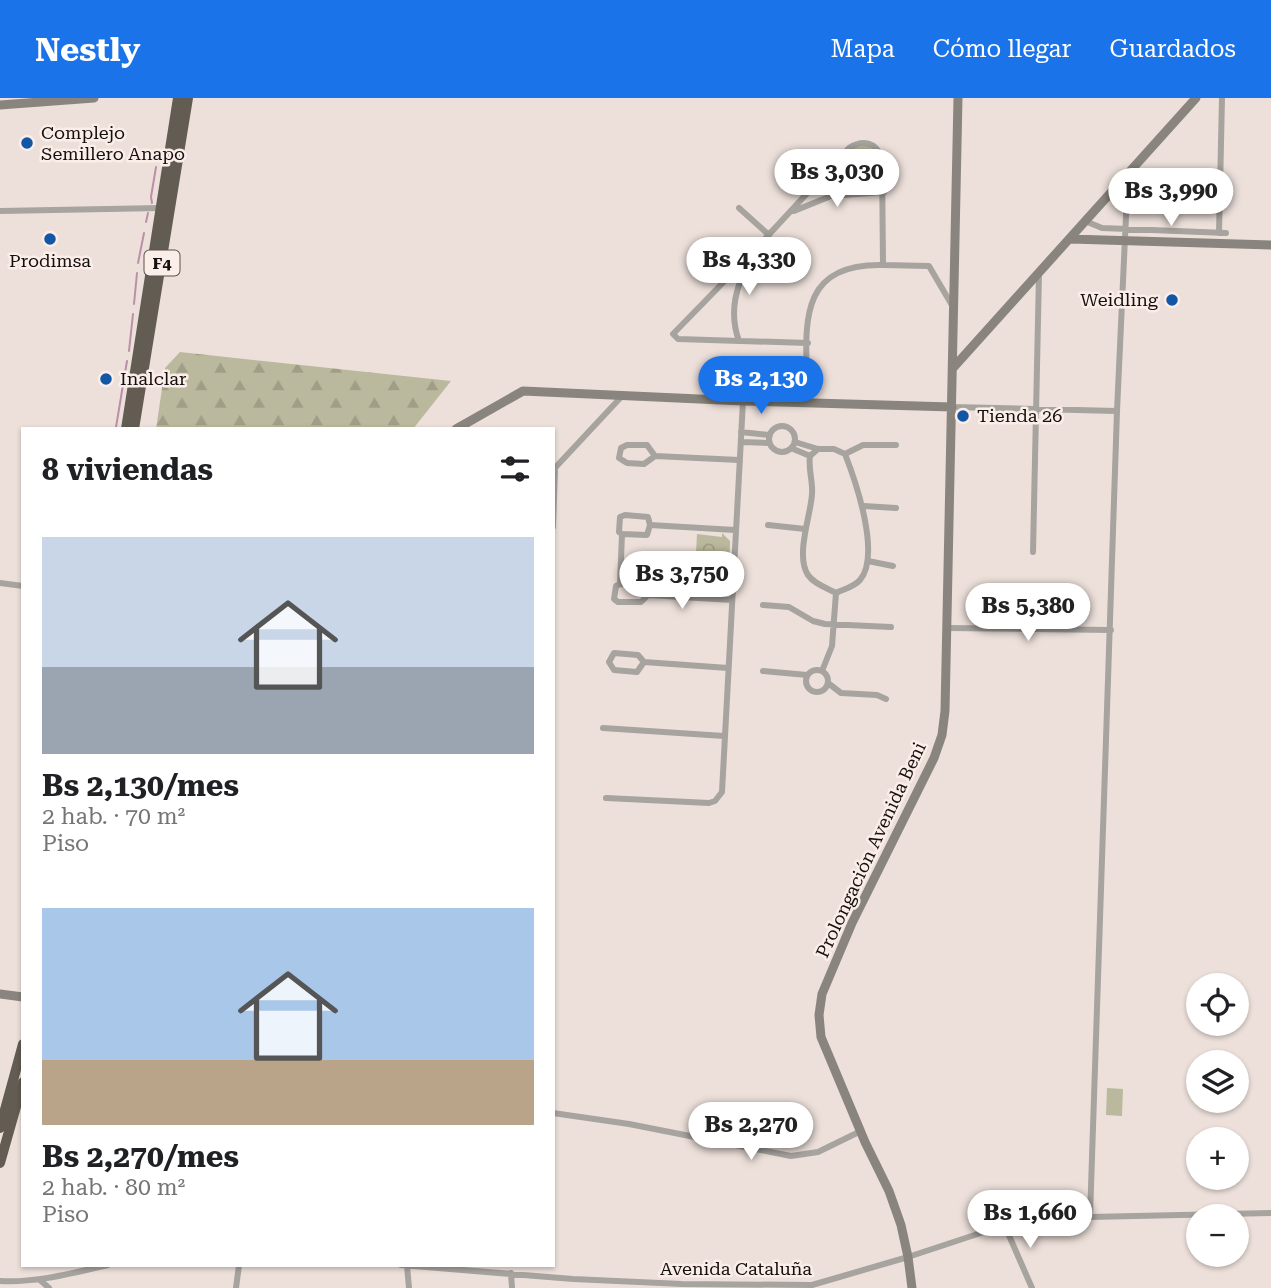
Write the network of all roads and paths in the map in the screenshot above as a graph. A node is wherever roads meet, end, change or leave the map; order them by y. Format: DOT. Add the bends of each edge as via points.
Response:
graph roads {
  1 [pos="94,98"];
  2 [pos="177,98"];
  3 [pos="958,98"];
  4 [pos="1196,98"];
  5 [pos="1222,98"];
  6 [pos="186,102"];
  7 [pos="0,105"];
  8 [pos="1128,173"];
  9 [pos="884,192"];
  10 [pos="162,208"];
  11 [pos="739,208"];
  12 [pos="0,211"];
  13 [pos="786,215"];
  14 [pos="1085,221"];
  15 [pos="1125,230"];
  16 [pos="769,235"];
  17 [pos="1070,239"];
  18 [pos="1125,242"];
  19 [pos="1271,245"];
  20 [pos="750,255"];
  21 [pos="883,265"];
  22 [pos="1038,274"];
  23 [pos="954,309"];
  24 [pos="739,341"];
  25 [pos="808,343"];
  26 [pos="953,368"];
  27 [pos="623,395"];
  28 [pos="743,401"];
  29 [pos="807,402"];
  30 [pos="952,407"];
  31 [pos="1038,408"];
  32 [pos="1117,411"];
  33 [pos="126,427"];
  34 [pos="134,427"];
  35 [pos="460,427"];
  36 [pos="741,432"];
  37 [pos="769,435"];
  38 [pos="741,442"];
  39 [pos="769,443"];
  40 [pos="793,445"];
  41 [pos="896,445"];
  42 [pos="818,449"];
  43 [pos="845,454"];
  44 [pos="655,456"];
  45 [pos="810,456"];
  46 [pos="739,460"];
  47 [pos="555,468"];
  48 [pos="864,506"];
  49 [pos="896,508"];
  50 [pos="650,525"];
  51 [pos="768,525"];
  52 [pos="805,529"];
  53 [pos="736,530"];
  54 [pos="622,534"];
  55 [pos="1033,552"];
  56 [pos="868,561"];
  57 [pos="893,566"];
  58 [pos="0,583"];
  59 [pos="620,584"];
  60 [pos="21,586"];
  61 [pos="836,593"];
  62 [pos="648,595"];
  63 [pos="732,600"];
  64 [pos="763,605"];
  65 [pos="835,625"];
  66 [pos="891,627"];
  67 [pos="946,628"];
  68 [pos="1111,630"];
  69 [pos="644,662"];
  70 [pos="728,668"];
  71 [pos="763,671"];
  72 [pos="822,671"];
  73 [pos="807,675"];
  74 [pos="828,683"];
  75 [pos="886,699"];
  76 [pos="603,729"];
  77 [pos="724,736"];
  78 [pos="606,798"];
  79 [pos="0,994"];
  80 [pos="21,997"];
  81 [pos="21,1051"];
  82 [pos="21,1089"];
  83 [pos="555,1113"];
  84 [pos="0,1128"];
  85 [pos="861,1132"];
  86 [pos="0,1163"];
  87 [pos="1271,1213"];
  88 [pos="1090,1217"];
  89 [pos="1004,1224"];
  90 [pos="908,1257"];
  91 [pos="99,1267"];
  92 [pos="239,1267"];
  93 [pos="407,1267"];
  94 [pos="456,1267"];
  95 [pos="511,1273"];
  96 [pos="565,1278"];
  97 [pos="40,1280"];
  98 [pos="0,1281"];
  99 [pos="24,1285"];
  100 [pos="727,1287"];
  101 [pos="49,1288"];
  102 [pos="236,1288"];
  103 [pos="409,1288"];
  104 [pos="513,1288"];
  105 [pos="566,1288"];
  106 [pos="912,1288"];
  107 [pos="1032,1288"];
  1 -- 7 [label="street"];
  2 -- 10 [label="highway, F4"];
  3 -- 23 [label="street"];
  4 -- 8 [label="street"];
  5 -- 15 [label="street" via="1222,233"];
  6 -- 34 [label="highway, F4"];
  8 -- 14 [label="street"];
  8 -- 15 [label="street"];
  9 -- 13 [label="street" via="831,196"];
  9 -- 13 [label="street" via="881,154 867,142 858,143"];
  9 -- 21 [label="street"];
  10 -- 12 [label="street"];
  10 -- 33 [label="highway, F4"];
  11 -- 16 [label="street"];
  13 -- 16 [label="street"];
  14 -- 15 [label="street"];
  14 -- 17 [label="street"];
  15 -- 18 [label="street"];
  16 -- 20 [label="street"];
  17 -- 18 [label="street"];
  17 -- 22 [label="street"];
  18 -- 19 [label="street"];
  18 -- 32 [label="street"];
  20 -- 24 [label="street" via="734,299"];
  20 -- 24 [label="street" via="673,334 678,339"];
  21 -- 23 [label="street" via="929,266"];
  21 -- 25 [label="street" via="856,265 827,278 811,302"];
  22 -- 26 [label="street"];
  22 -- 31 [label="street"];
  23 -- 26 [label="street"];
  24 -- 25 [label="street"];
  25 -- 29 [label="street"];
  26 -- 30 [label="street"];
  27 -- 28 [label="street"];
  27 -- 35 [label="street" via="523,391"];
  27 -- 47 [label="street"];
  28 -- 29 [label="street"];
  28 -- 36 [label="street"];
  29 -- 30 [label="street"];
  30 -- 31 [label="street"];
  30 -- 67 [label="street, Prolongación Avenida Beni"];
  31 -- 32 [label="street"];
  31 -- 55 [label="street"];
  32 -- 68 [label="street"];
  36 -- 37 [label="street"];
  36 -- 38 [label="street"];
  37 -- 39 [label="street"];
  37 -- 40 [label="street" via="774,427 783,425 791,429"];
  38 -- 39 [label="street"];
  38 -- 46 [label="street"];
  39 -- 40 [label="street" via="778,452"];
  40 -- 42 [label="street"];
  40 -- 45 [label="street"];
  41 -- 43 [label="street" via="863,445"];
  42 -- 43 [label="street"];
  42 -- 45 [label="street"];
  43 -- 48 [label="street"];
  44 -- 44 [label="street" via="647,445 627,445 621,448 619,458 644,464"];
  44 -- 46 [label="street"];
  45 -- 52 [label="street" via="812,494"];
  46 -- 53 [label="street"];
  48 -- 49 [label="street"];
  48 -- 56 [label="street"];
  50 -- 53 [label="street"];
  50 -- 54 [label="street" via="647,535"];
  50 -- 54 [label="street" via="648,517 625,515 618,524"];
  51 -- 52 [label="street"];
  52 -- 61 [label="street" via="807,574"];
  53 -- 63 [label="street"];
  54 -- 59 [label="street"];
  56 -- 57 [label="street"];
  56 -- 61 [label="street" via="861,579"];
  58 -- 60 [label="street"];
  59 -- 62 [label="street" via="640,585"];
  59 -- 62 [label="street" via="614,593 618,602 641,602"];
  61 -- 65 [label="street"];
  62 -- 63 [label="street"];
  63 -- 70 [label="street"];
  64 -- 65 [label="street" via="789,607 813,621"];
  65 -- 66 [label="street"];
  65 -- 72 [label="street"];
  67 -- 68 [label="street"];
  67 -- 85 [label="street, Prolongación Avenida Beni" via="942,735 822,994 821,1037"];
  68 -- 88 [label="street"];
  69 -- 69 [label="street" via="638,655 614,653 609,662 614,670 637,672"];
  69 -- 70 [label="street"];
  70 -- 77 [label="street"];
  71 -- 73 [label="street"];
  72 -- 73 [label="street" via="812,670"];
  72 -- 74 [label="street"];
  73 -- 74 [label="street" via="806,686 812,692 824,690"];
  74 -- 75 [label="street" via="841,693"];
  76 -- 77 [label="street"];
  77 -- 78 [label="street" via="722,792 715,801"];
  79 -- 80 [label="street"];
  81 -- 84 [label="highway"];
  82 -- 86 [label="highway"];
  83 -- 85 [label="street" via="791,1156 818,1152"];
  85 -- 90 [label="street, Prolongación Avenida Beni" via="889,1191"];
  87 -- 88 [label="street, Avenida Cataluña"];
  88 -- 89 [label="street, Avenida Cataluña"];
  89 -- 90 [label="street, Avenida Cataluña"];
  89 -- 107 [label="street"];
  90 -- 100 [label="street, Avenida Cataluña" via="813,1285"];
  90 -- 106 [label="street, Prolongación Avenida Beni"];
  91 -- 97 [label="street"];
  92 -- 102 [label="street"];
  93 -- 103 [label="street"];
  94 -- 95 [label="street, Avenida Cataluña"];
  95 -- 96 [label="street, Avenida Cataluña"];
  95 -- 104 [label="street"];
  96 -- 100 [label="street, Avenida Cataluña"];
  96 -- 105 [label="street"];
  97 -- 99 [label="street"];
  97 -- 101 [label="street"];
  98 -- 99 [label="street"];
}
